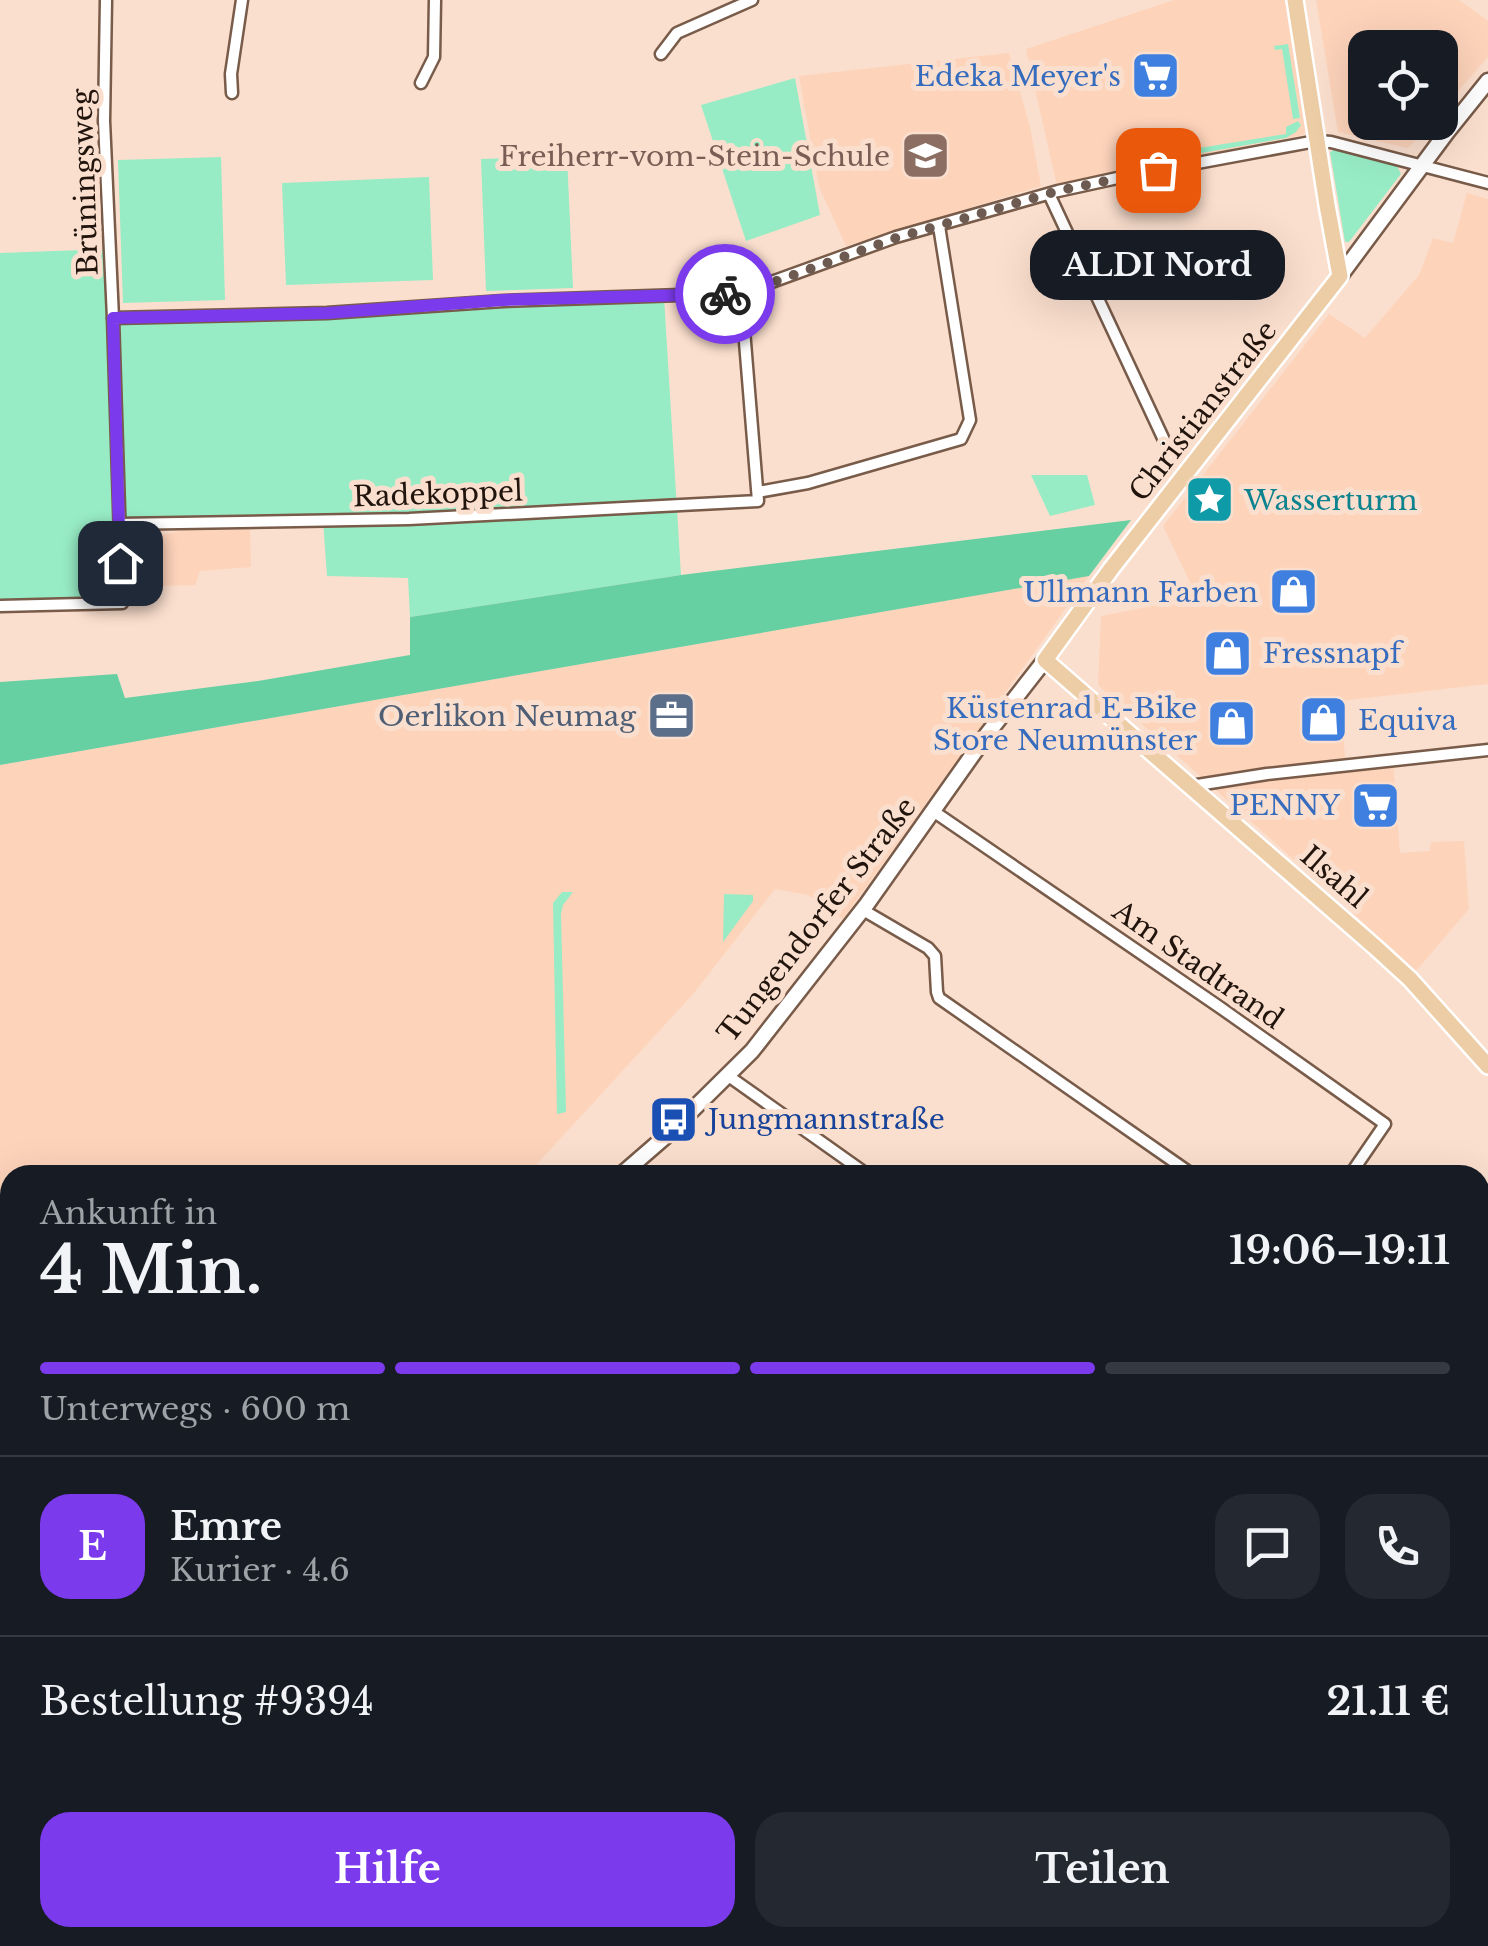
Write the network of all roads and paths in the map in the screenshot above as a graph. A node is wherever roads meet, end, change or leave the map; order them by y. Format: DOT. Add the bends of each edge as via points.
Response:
graph roads {
  1 [pos="106,0"];
  2 [pos="242,0"];
  3 [pos="436,0"];
  4 [pos="752,0"];
  5 [pos="1295,0"];
  6 [pos="661,54"];
  7 [pos="1488,81"];
  8 [pos="421,84"];
  9 [pos="232,93"];
  10 [pos="1316,141"];
  11 [pos="1422,166"];
  12 [pos="1488,183"];
  13 [pos="1050,194"];
  14 [pos="938,226"];
  15 [pos="1340,276"];
  16 [pos="741,294"];
  17 [pos="113,318"];
  18 [pos="1170,455"];
  19 [pos="758,496"];
  20 [pos="120,524"];
  21 [pos="0,606"];
  22 [pos="1044,660"];
  23 [pos="1488,750"];
  24 [pos="959,773"];
  25 [pos="1191,786"];
  26 [pos="933,811"];
  27 [pos="862,910"];
  28 [pos="1488,1066"];
  29 [pos="728,1075"];
  30 [pos="633,1165"];
  31 [pos="844,1165"];
  32 [pos="1179,1165"];
  33 [pos="1357,1165"];
  1 -- 17 [label="street, Brüningsweg"];
  2 -- 9 [label="street"];
  3 -- 8 [label="street" via="434,57"];
  4 -- 6 [label="street" via="676,33"];
  5 -- 10 [label="main road"];
  7 -- 11 [label="main road, Christianstraße"];
  10 -- 11 [label="street"];
  10 -- 13 [label="street"];
  10 -- 15 [label="main road"];
  11 -- 12 [label="street"];
  11 -- 15 [label="main road, Christianstraße"];
  13 -- 14 [label="street"];
  13 -- 18 [label="street"];
  14 -- 16 [label="street"];
  14 -- 19 [label="street, Radekoppel" via="970,420 961,439"];
  15 -- 22 [label="main road, Christianstraße"];
  16 -- 17 [label="street"];
  16 -- 19 [label="street"];
  17 -- 20 [label="street, Brüningsweg"];
  19 -- 20 [label="street, Radekoppel" via="409,520"];
  20 -- 21 [label="street, Brüningsweg" via="122,602"];
  22 -- 24 [label="main road, Christianstraße"];
  22 -- 25 [label="main road, Ilsahl"];
  23 -- 25 [label="street"];
  24 -- 26 [label="main road, Tungendorfer Straße"];
  25 -- 28 [label="main road, Ilsahl" via="1398,968"];
  26 -- 27 [label="main road, Tungendorfer Straße"];
  26 -- 33 [label="street, Am Stadtrand" via="1385,1124"];
  27 -- 29 [label="main road, Tungendorfer Straße"];
  27 -- 32 [label="street" via="928,948 940,998"];
  29 -- 30 [label="main road, Tungendorfer Straße"];
  29 -- 31 [label="street"];
}
